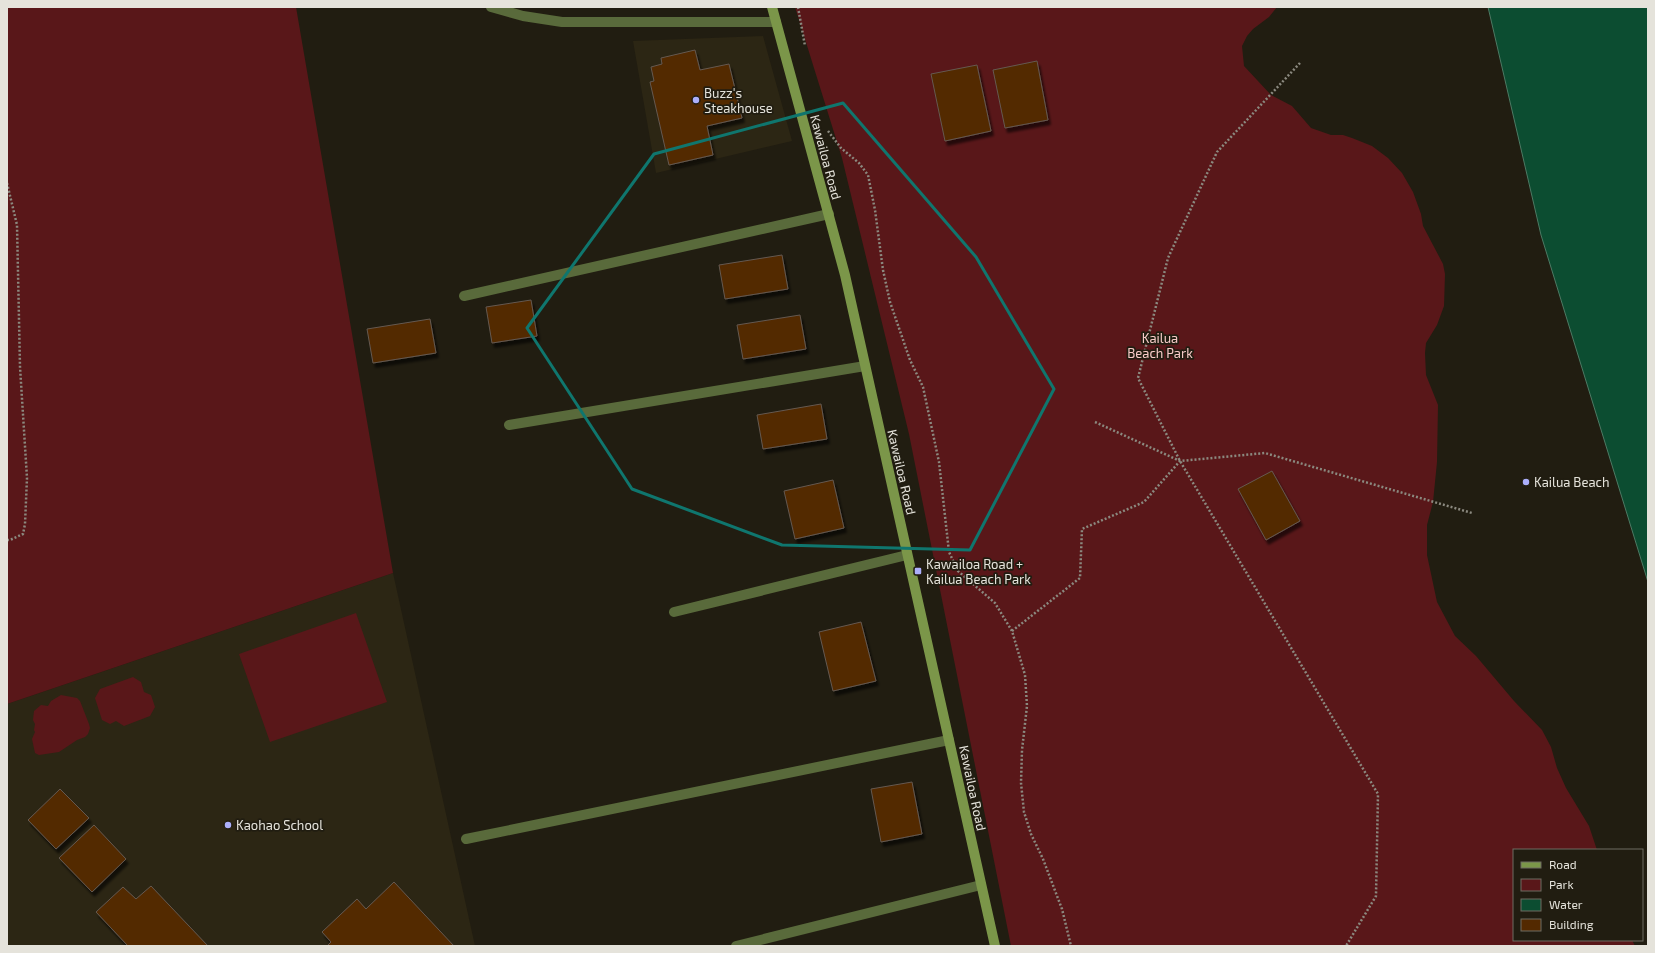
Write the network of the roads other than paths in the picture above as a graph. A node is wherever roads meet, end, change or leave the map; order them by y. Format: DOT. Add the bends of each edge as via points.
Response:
graph roads {
  1 [pos="491,7"];
  2 [pos="772,7"];
  3 [pos="776,22"];
  4 [pos="829,214"];
  5 [pos="464,296"];
  6 [pos="865,366"];
  7 [pos="509,425"];
  8 [pos="907,555"];
  9 [pos="674,612"];
  10 [pos="949,740"];
  11 [pos="466,839"];
  12 [pos="981,885"];
  13 [pos="736,946"];
  14 [pos="995,946"];
  1 -- 3 [label="lane" via="523,16 562,22"];
  2 -- 3 [label="street, Kawailoa Road"];
  3 -- 4 [label="street, Kawailoa Road"];
  4 -- 5 [label="lane"];
  4 -- 6 [label="street, Kawailoa Road"];
  6 -- 7 [label="lane"];
  6 -- 8 [label="street, Kawailoa Road"];
  8 -- 9 [label="lane"];
  8 -- 10 [label="street, Kawailoa Road"];
  10 -- 11 [label="lane"];
  10 -- 12 [label="street, Kawailoa Road"];
  12 -- 13 [label="lane"];
  12 -- 14 [label="street, Kawailoa Road"];
}
